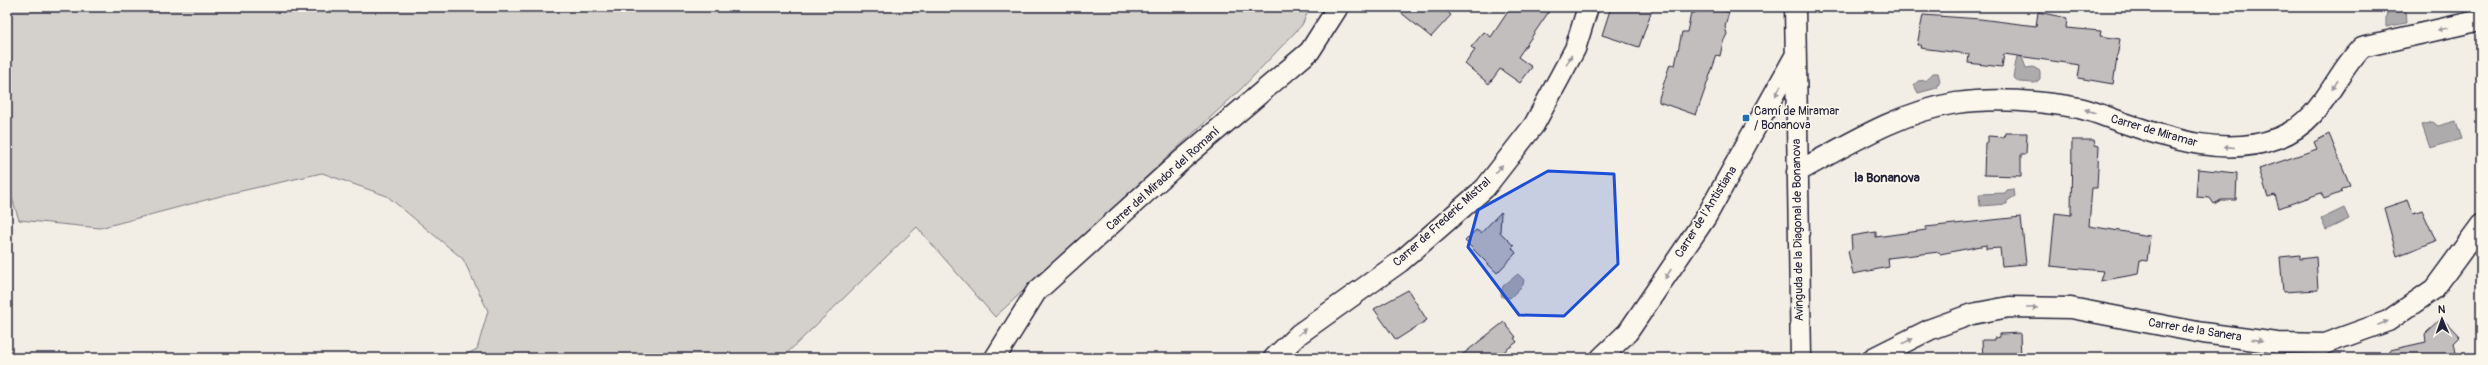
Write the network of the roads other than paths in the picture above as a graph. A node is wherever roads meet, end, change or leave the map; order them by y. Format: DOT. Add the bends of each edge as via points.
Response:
graph roads {
  1 [pos="1338,7"];
  2 [pos="1588,7"];
  3 [pos="1795,7"];
  4 [pos="2481,20"];
  5 [pos="1796,56"];
  6 [pos="1797,172"];
  7 [pos="2481,225"];
  8 [pos="995,358"];
  9 [pos="1274,358"];
  10 [pos="1601,358"];
  11 [pos="1801,358"];
  12 [pos="1873,358"];
  1 -- 8 [label="street, Carrer del Mirador del Romaní" via="1310,51 1183,159 1036,292"];
  9 -- 2 [label="street, Carrer de Frederic Mistral, one-way" via="1299,334 1400,262 1485,188 1534,125 1575,49"];
  3 -- 5 [label="street, Avinguda de la Diagonal de Bonanova"];
  4 -- 6 [label="street, Carrer de Miramar, one-way" via="2362,47 2349,60 2318,110 2279,138 2238,148 2197,144 2148,131 2081,108 2029,101 1993,100 1955,103 1878,129"];
  5 -- 6 [label="street, Avinguda de la Diagonal de Bonanova"];
  5 -- 10 [label="street, Carrer de l'Antistiana, one-way" via="1706,218 1628,332"];
  6 -- 11 [label="street, Avinguda de la Diagonal de Bonanova"];
  12 -- 7 [label="street, Carrer de la Sanera, one-way" via="1931,329 1972,314 2009,307 2071,308 2203,333 2278,343 2324,344 2388,321 2434,289"];
}
